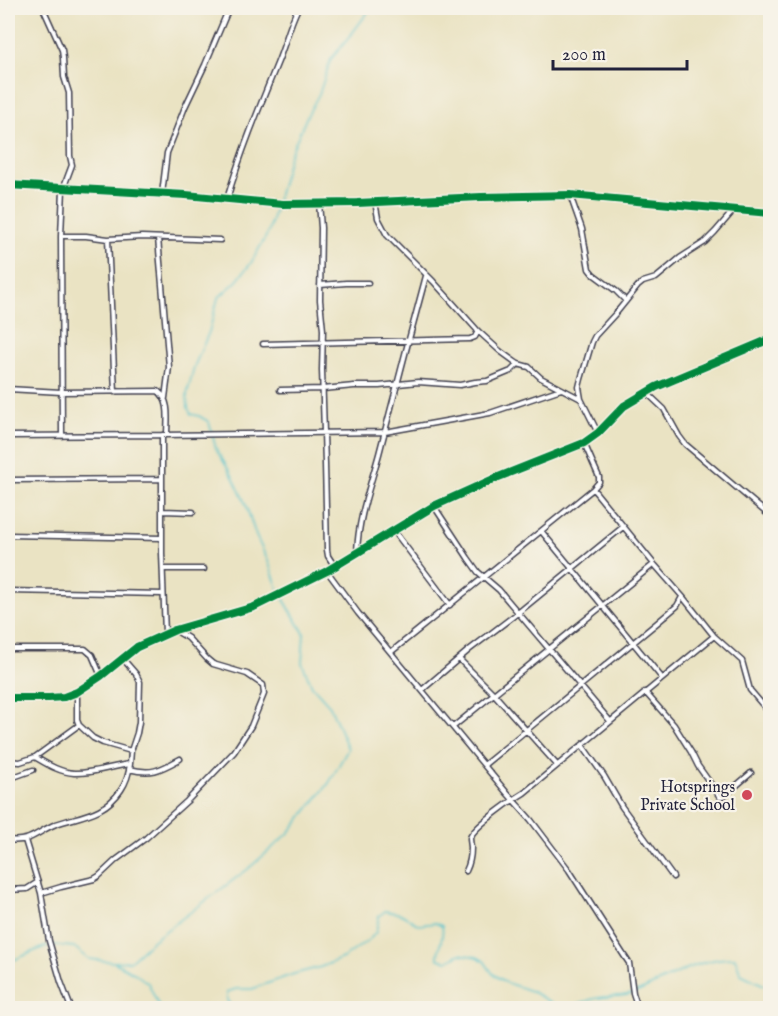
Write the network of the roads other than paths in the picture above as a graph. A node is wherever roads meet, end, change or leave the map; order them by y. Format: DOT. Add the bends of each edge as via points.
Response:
graph roads {
  1 [pos="43,8"];
  2 [pos="229,8"];
  3 [pos="298,8"];
  4 [pos="8,185"];
  5 [pos="63,189"];
  6 [pos="162,194"];
  7 [pos="570,195"];
  8 [pos="227,199"];
  9 [pos="375,202"];
  10 [pos="319,203"];
  11 [pos="734,210"];
  12 [pos="771,213"];
  13 [pos="61,236"];
  14 [pos="108,238"];
  15 [pos="158,238"];
  16 [pos="220,240"];
  17 [pos="427,275"];
  18 [pos="368,283"];
  19 [pos="320,285"];
  20 [pos="626,301"];
  21 [pos="478,331"];
  22 [pos="771,339"];
  23 [pos="409,341"];
  24 [pos="322,343"];
  25 [pos="262,344"];
  26 [pos="518,364"];
  27 [pos="397,385"];
  28 [pos="8,389"];
  29 [pos="323,389"];
  30 [pos="561,389"];
  31 [pos="280,390"];
  32 [pos="61,392"];
  33 [pos="115,392"];
  34 [pos="647,393"];
  35 [pos="165,398"];
  36 [pos="580,399"];
  37 [pos="385,432"];
  38 [pos="324,433"];
  39 [pos="598,433"];
  40 [pos="164,435"];
  41 [pos="8,436"];
  42 [pos="62,436"];
  43 [pos="584,443"];
  44 [pos="162,479"];
  45 [pos="8,480"];
  46 [pos="593,489"];
  47 [pos="435,506"];
  48 [pos="163,511"];
  49 [pos="193,512"];
  50 [pos="771,516"];
  51 [pos="623,527"];
  52 [pos="394,531"];
  53 [pos="542,532"];
  54 [pos="8,535"];
  55 [pos="162,538"];
  56 [pos="357,554"];
  57 [pos="654,564"];
  58 [pos="334,567"];
  59 [pos="162,569"];
  60 [pos="204,569"];
  61 [pos="572,570"];
  62 [pos="327,571"];
  63 [pos="485,577"];
  64 [pos="8,591"];
  65 [pos="163,594"];
  66 [pos="682,596"];
  67 [pos="450,605"];
  68 [pos="603,607"];
  69 [pos="519,612"];
  70 [pos="175,630"];
  71 [pos="165,634"];
  72 [pos="714,636"];
  73 [pos="632,643"];
  74 [pos="8,649"];
  75 [pos="549,649"];
  76 [pos="391,652"];
  77 [pos="123,659"];
  78 [pos="459,659"];
  79 [pos="101,676"];
  80 [pos="662,678"];
  81 [pos="580,686"];
  82 [pos="422,690"];
  83 [pos="77,692"];
  84 [pos="645,692"];
  85 [pos="494,694"];
  86 [pos="8,698"];
  87 [pos="610,721"];
  88 [pos="769,724"];
  89 [pos="79,725"];
  90 [pos="453,727"];
  91 [pos="526,730"];
  92 [pos="582,745"];
  93 [pos="131,751"];
  94 [pos="35,757"];
  95 [pos="180,759"];
  96 [pos="8,761"];
  97 [pos="130,764"];
  98 [pos="484,765"];
  99 [pos="556,765"];
  100 [pos="129,769"];
  101 [pos="33,770"];
  102 [pos="751,773"];
  103 [pos="8,779"];
  104 [pos="513,800"];
  105 [pos="8,840"];
  106 [pos="25,840"];
  107 [pos="466,871"];
  108 [pos="673,877"];
  109 [pos="38,882"];
  110 [pos="8,890"];
  111 [pos="41,893"];
  112 [pos="71,1008"];
  113 [pos="638,1008"];
  1 -- 5 [label="street" via="62,50 69,93 72,165"];
  2 -- 6 [label="street" via="167,153"];
  3 -- 8 [label="street"];
  4 -- 5 [label="street"];
  5 -- 6 [label="street"];
  5 -- 13 [label="street"];
  6 -- 8 [label="street"];
  7 -- 9 [label="street"];
  7 -- 11 [label="street"];
  7 -- 20 [label="street" via="582,229 589,269"];
  8 -- 10 [label="street"];
  9 -- 10 [label="street"];
  9 -- 17 [label="street" via="387,235"];
  10 -- 19 [label="street"];
  11 -- 12 [label="street"];
  11 -- 20 [label="street" via="705,242 656,278 643,282"];
  13 -- 14 [label="street"];
  13 -- 32 [label="street"];
  14 -- 15 [label="street"];
  14 -- 33 [label="street"];
  15 -- 16 [label="street"];
  15 -- 35 [label="street" via="169,367"];
  17 -- 21 [label="street"];
  17 -- 23 [label="street"];
  18 -- 19 [label="street"];
  19 -- 24 [label="street"];
  20 -- 36 [label="street" via="592,342 580,382"];
  21 -- 23 [label="street" via="470,339"];
  21 -- 26 [label="street"];
  22 -- 34 [label="street"];
  23 -- 24 [label="street"];
  23 -- 27 [label="street"];
  24 -- 25 [label="street"];
  24 -- 29 [label="street"];
  26 -- 27 [label="street" via="512,371 487,381"];
  26 -- 30 [label="street"];
  27 -- 29 [label="street"];
  27 -- 37 [label="street"];
  28 -- 32 [label="street"];
  29 -- 31 [label="street"];
  29 -- 38 [label="street"];
  30 -- 36 [label="street"];
  30 -- 37 [label="street" via="490,413"];
  32 -- 33 [label="street"];
  32 -- 42 [label="street"];
  33 -- 35 [label="street" via="153,391"];
  34 -- 39 [label="street" via="624,406"];
  34 -- 50 [label="street" via="664,409 685,444"];
  35 -- 40 [label="street"];
  36 -- 39 [label="street"];
  37 -- 38 [label="street"];
  37 -- 56 [label="street" via="362,510"];
  38 -- 40 [label="street"];
  38 -- 58 [label="street" via="327,550"];
  39 -- 43 [label="street"];
  40 -- 42 [label="street"];
  40 -- 44 [label="street"];
  41 -- 42 [label="street"];
  43 -- 46 [label="street" via="599,477"];
  43 -- 47 [label="street"];
  44 -- 45 [label="street"];
  44 -- 48 [label="street"];
  46 -- 51 [label="street"];
  46 -- 53 [label="street"];
  47 -- 52 [label="street"];
  47 -- 63 [label="street"];
  48 -- 49 [label="street"];
  48 -- 55 [label="street"];
  51 -- 57 [label="street"];
  51 -- 61 [label="street"];
  52 -- 56 [label="street"];
  52 -- 67 [label="street"];
  53 -- 61 [label="street"];
  53 -- 63 [label="street"];
  54 -- 55 [label="street"];
  55 -- 59 [label="street"];
  56 -- 58 [label="street"];
  57 -- 66 [label="street"];
  57 -- 68 [label="street"];
  58 -- 62 [label="street"];
  59 -- 60 [label="street"];
  59 -- 65 [label="street"];
  61 -- 68 [label="street"];
  61 -- 69 [label="street"];
  62 -- 70 [label="street" via="254,607"];
  62 -- 76 [label="street"];
  63 -- 67 [label="street"];
  63 -- 69 [label="street"];
  64 -- 65 [label="street"];
  65 -- 71 [label="street"];
  66 -- 72 [label="street"];
  66 -- 73 [label="street" via="677,606"];
  67 -- 76 [label="street"];
  68 -- 73 [label="street"];
  68 -- 75 [label="street"];
  69 -- 75 [label="street"];
  69 -- 78 [label="street"];
  70 -- 71 [label="street"];
  70 -- 111 [label="street" via="213,664 247,674 263,685 264,694 251,726 228,759 187,801 99,876"];
  71 -- 77 [label="street" via="137,647"];
  72 -- 80 [label="street"];
  72 -- 88 [label="street" via="742,661 750,690 767,710"];
  73 -- 80 [label="street"];
  73 -- 81 [label="street"];
  74 -- 79 [label="street" via="85,649 93,655"];
  75 -- 81 [label="street"];
  75 -- 85 [label="street"];
  76 -- 82 [label="street"];
  77 -- 79 [label="street"];
  77 -- 93 [label="street" via="140,682 139,722"];
  78 -- 82 [label="street"];
  78 -- 85 [label="street"];
  79 -- 83 [label="street"];
  80 -- 84 [label="street"];
  81 -- 87 [label="street"];
  81 -- 91 [label="street"];
  82 -- 90 [label="street"];
  83 -- 86 [label="street" via="64,697"];
  83 -- 89 [label="street"];
  84 -- 87 [label="street"];
  84 -- 102 [label="street" via="674,725 720,797"];
  85 -- 90 [label="street"];
  85 -- 91 [label="street"];
  87 -- 92 [label="street"];
  89 -- 93 [label="street" via="93,738"];
  89 -- 94 [label="street"];
  90 -- 98 [label="street"];
  91 -- 98 [label="street"];
  91 -- 99 [label="street"];
  92 -- 99 [label="street"];
  92 -- 108 [label="street"];
  93 -- 97 [label="street"];
  94 -- 96 [label="street"];
  94 -- 97 [label="street" via="72,773"];
  95 -- 100 [label="street" via="150,772"];
  97 -- 100 [label="street"];
  98 -- 104 [label="street"];
  99 -- 104 [label="street"];
  100 -- 106 [label="street" via="125,784 113,801"];
  101 -- 103 [label="street"];
  104 -- 107 [label="street" via="473,833"];
  104 -- 113 [label="street" via="569,870 629,963"];
  105 -- 106 [label="street"];
  106 -- 109 [label="street"];
  109 -- 110 [label="street" via="27,889"];
  109 -- 111 [label="street"];
  111 -- 112 [label="street" via="51,949"];
}
